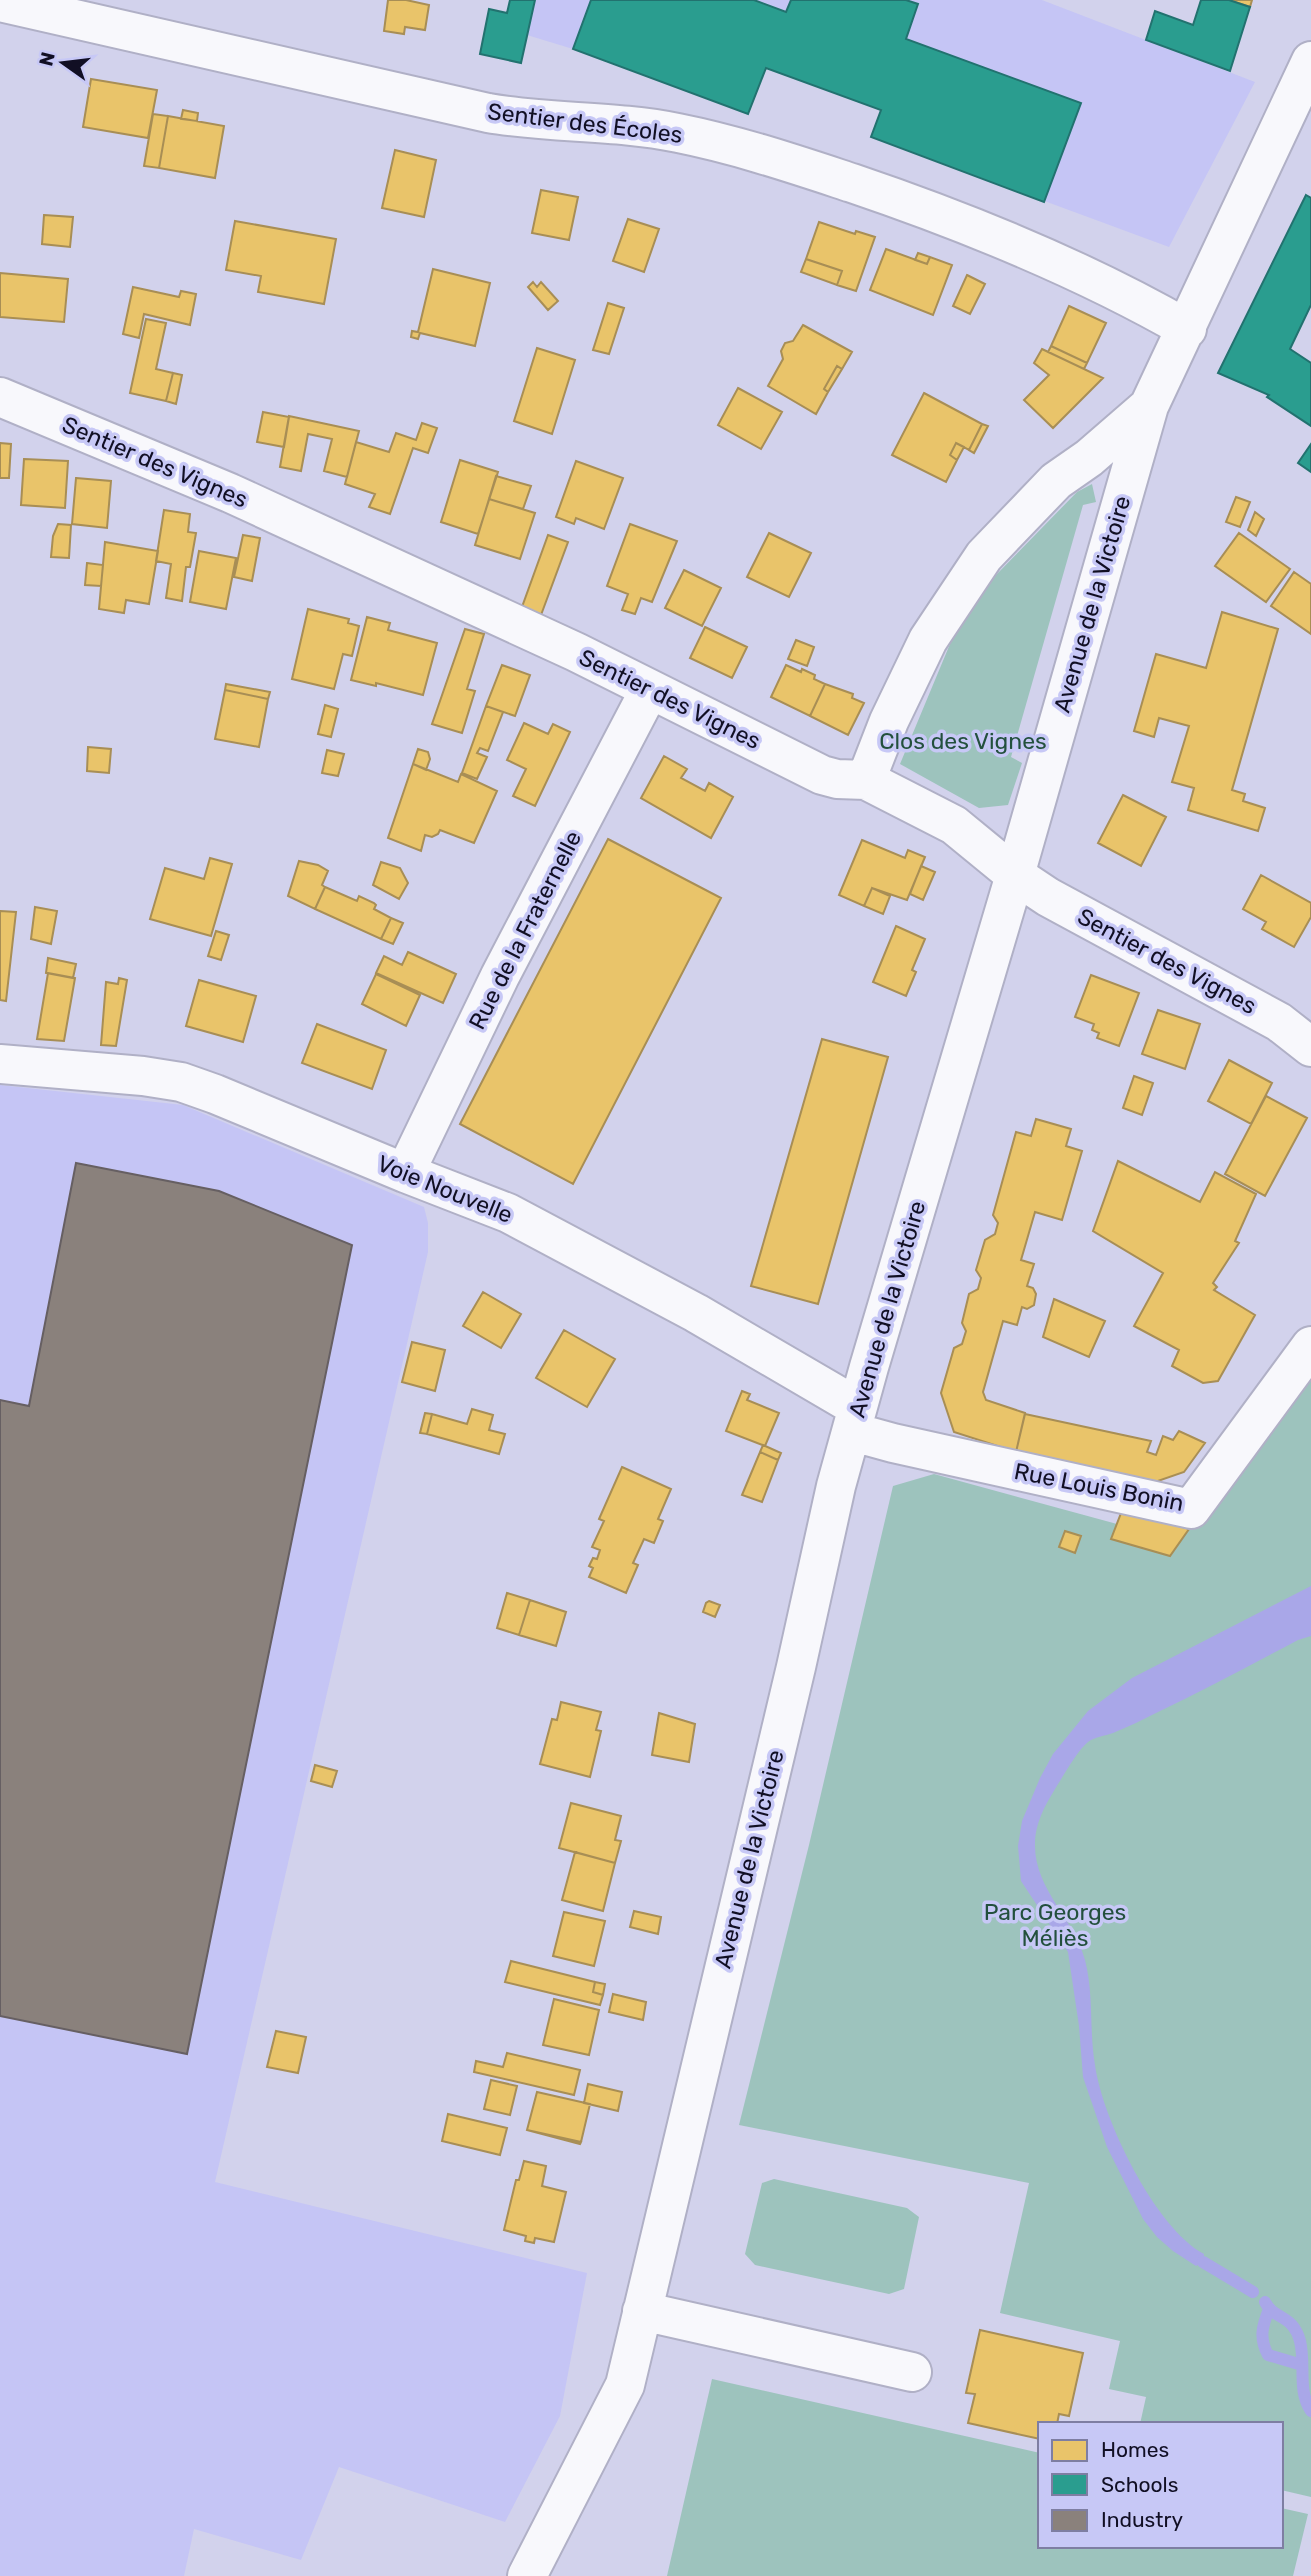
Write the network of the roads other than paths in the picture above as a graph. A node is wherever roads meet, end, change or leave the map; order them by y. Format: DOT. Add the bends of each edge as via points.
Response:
graph roads {
  1 [pos="0,2"];
  2 [pos="1308,75"];
  3 [pos="1187,329"];
  4 [pos="0,397"];
  5 [pos="1149,407"];
  6 [pos="650,689"];
  7 [pos="866,780"];
  8 [pos="1015,875"];
  9 [pos="1311,1046"];
  10 [pos="0,1064"];
  11 [pos="405,1173"];
  12 [pos="1311,1346"];
  13 [pos="855,1419"];
  14 [pos="642,2311"];
  15 [pos="912,2372"];
  16 [pos="527,2576"];
  1 -- 3 [label="street, Sentier des Écoles" via="488,113 677,132 765,154 936,211 1007,240"];
  2 -- 3 [label="street, Avenue de la Victoire"];
  3 -- 5 [label="street, Avenue de la Victoire"];
  4 -- 6 [label="street, Sentier des Vignes" via="230,493"];
  5 -- 7 [label="street" via="1056,481 984,556 928,640"];
  5 -- 8 [label="street, Avenue de la Victoire"];
  6 -- 7 [label="street, Sentier des Vignes" via="822,775"];
  6 -- 11 [label="street, Rue de la Fraternelle" via="500,976"];
  7 -- 8 [label="street, Sentier des Vignes" via="954,825"];
  8 -- 9 [label="street, Sentier des Vignes" via="1279,1022"];
  8 -- 13 [label="street, Avenue de la Victoire"];
  10 -- 11 [label="street, Voie Nouvelle" via="181,1082"];
  11 -- 13 [label="street, Voie Nouvelle" via="508,1213 696,1314"];
  12 -- 13 [label="street, Rue Louis Bonin" via="1191,1509 893,1443"];
  13 -- 14 [label="street, Avenue de la Victoire"];
  14 -- 15 [label="street"];
  14 -- 16 [label="street, Avenue de la Victoire" via="625,2385"];
}
